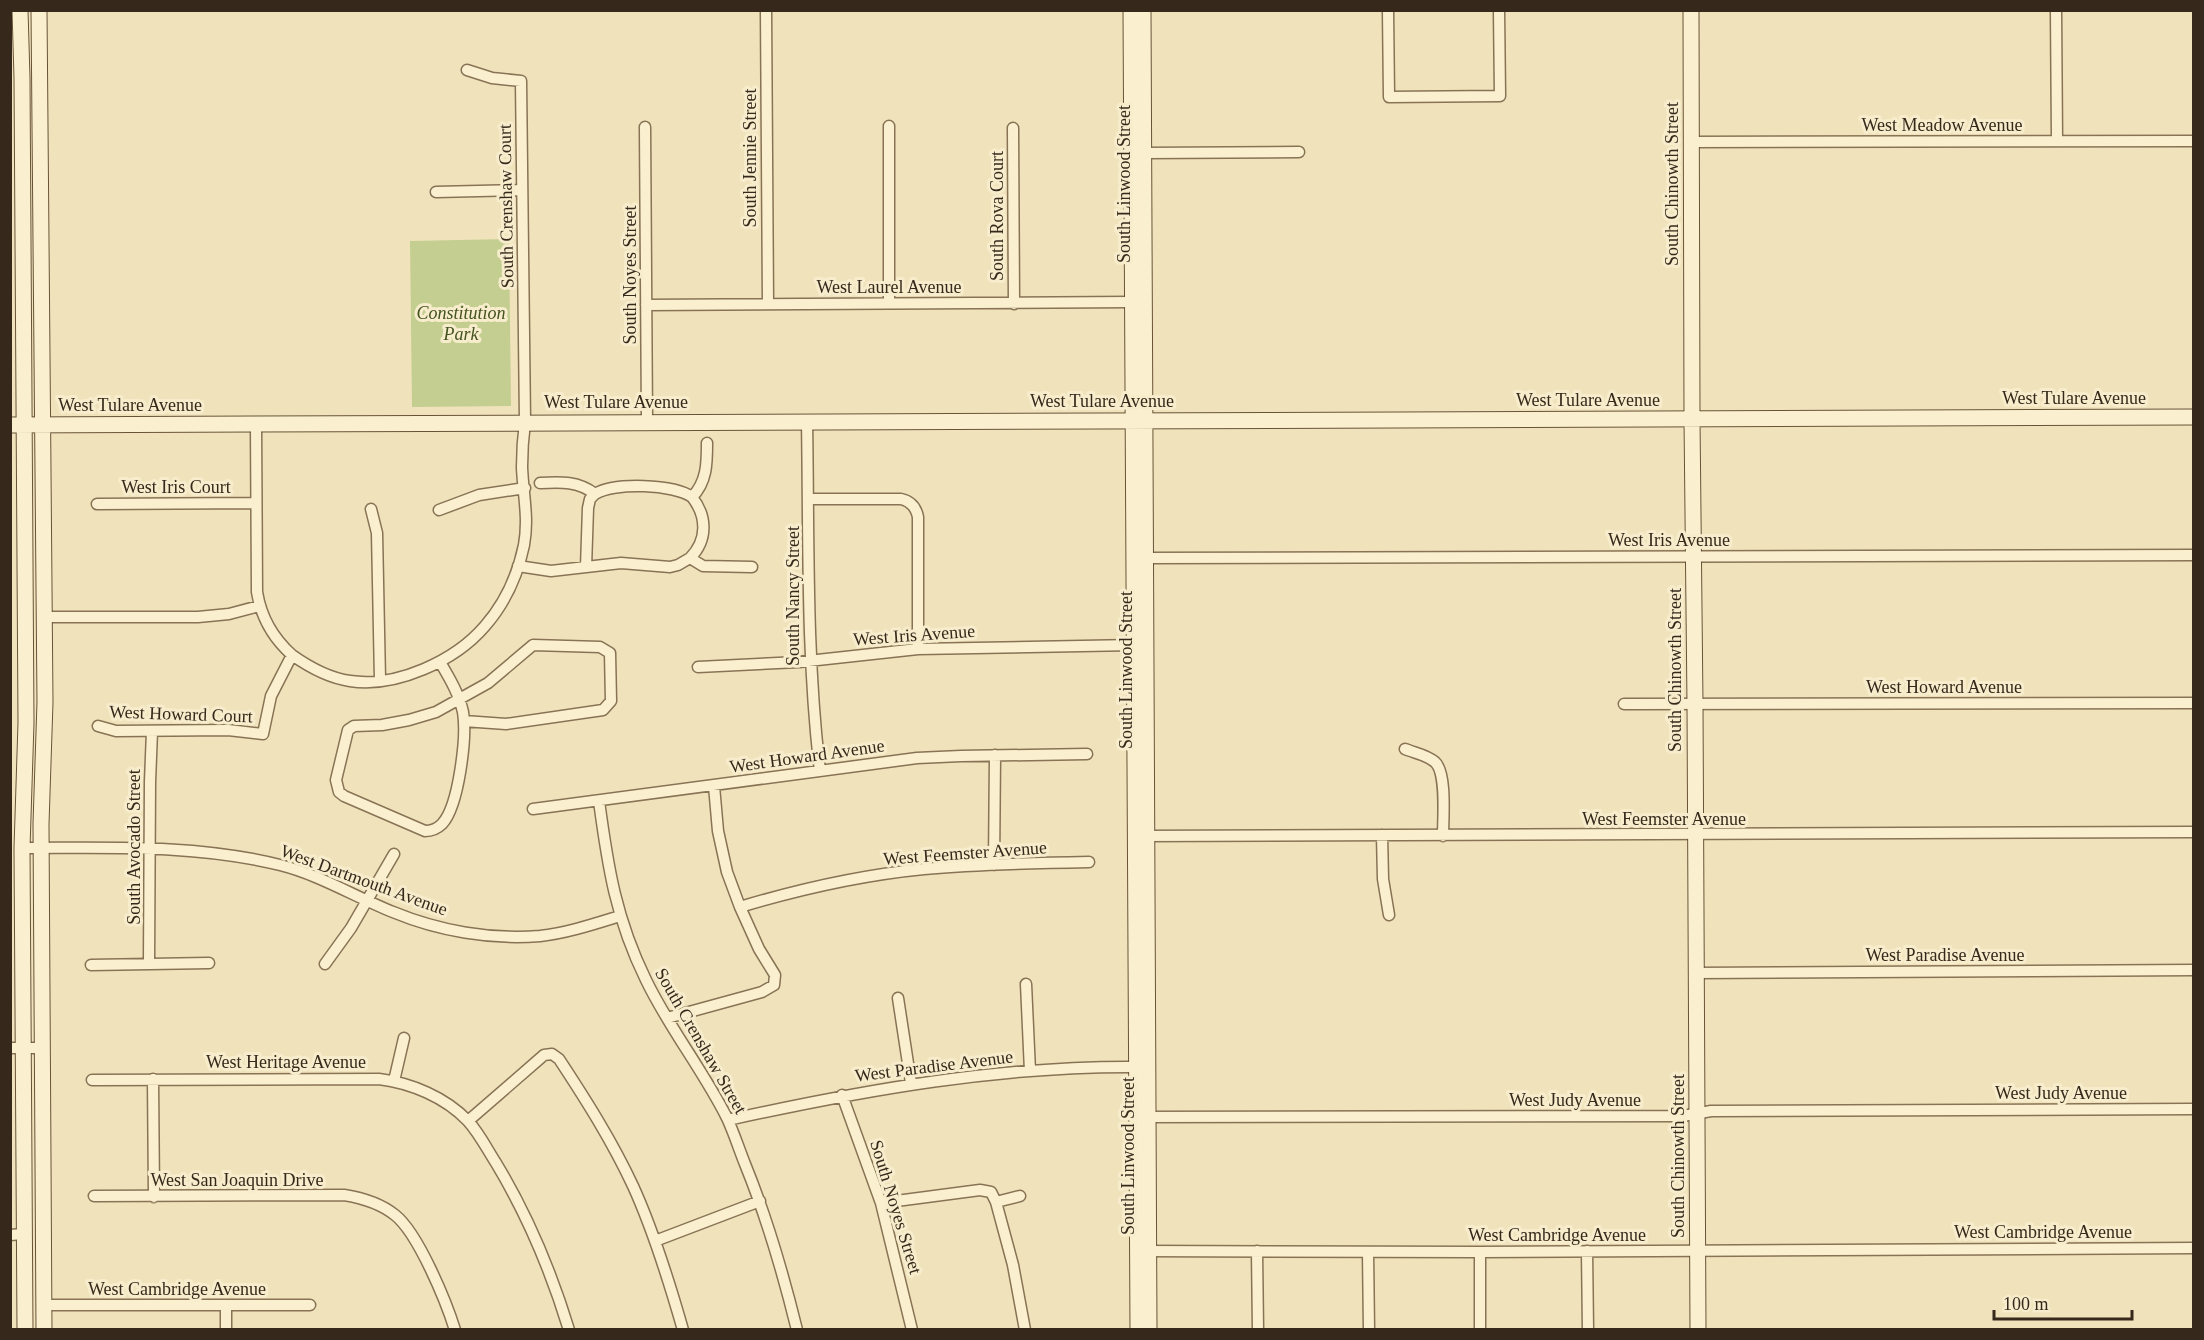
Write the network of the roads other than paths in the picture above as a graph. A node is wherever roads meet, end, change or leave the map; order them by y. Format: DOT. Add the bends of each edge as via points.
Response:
graph roads {
  1 [pos="20,10"];
  2 [pos="39,10"];
  3 [pos="766,10"];
  4 [pos="1131,10"];
  5 [pos="1143,10"];
  6 [pos="1388,10"];
  7 [pos="1500,10"];
  8 [pos="1691,10"];
  9 [pos="2056,10"];
  10 [pos="467,70"];
  11 [pos="22,78"];
  12 [pos="1131,96"];
  13 [pos="889,126"];
  14 [pos="645,128"];
  15 [pos="1013,128"];
  16 [pos="2057,141"];
  17 [pos="2193,141"];
  18 [pos="1691,142"];
  19 [pos="1299,152"];
  20 [pos="1144,153"];
  21 [pos="522,190"];
  22 [pos="436,192"];
  23 [pos="41,217"];
  24 [pos="1144,288"];
  25 [pos="1132,302"];
  26 [pos="889,303"];
  27 [pos="768,304"];
  28 [pos="1014,304"];
  29 [pos="646,305"];
  30 [pos="2193,417"];
  31 [pos="1692,419"];
  32 [pos="1139,420"];
  33 [pos="807,421"];
  34 [pos="525,422"];
  35 [pos="647,422"];
  36 [pos="43,424"];
  37 [pos="256,424"];
  38 [pos="17,425"];
  39 [pos="707,443"];
  40 [pos="540,483"];
  41 [pos="525,489"];
  42 [pos="595,494"];
  43 [pos="692,497"];
  44 [pos="808,499"];
  45 [pos="256,503"];
  46 [pos="97,504"];
  47 [pos="371,508"];
  48 [pos="439,510"];
  49 [pos="2193,555"];
  50 [pos="1694,556"];
  51 [pos="690,558"];
  52 [pos="1145,558"];
  53 [pos="518,566"];
  54 [pos="586,567"];
  55 [pos="752,567"];
  56 [pos="1133,570"];
  57 [pos="259,606"];
  58 [pos="45,617"];
  59 [pos="1134,645"];
  60 [pos="918,650"];
  61 [pos="292,655"];
  62 [pos="809,661"];
  63 [pos="441,662"];
  64 [pos="698,667"];
  65 [pos="380,680"];
  66 [pos="460,700"];
  67 [pos="2193,703"];
  68 [pos="1624,704"];
  69 [pos="1695,704"];
  70 [pos="464,721"];
  71 [pos="98,726"];
  72 [pos="152,731"];
  73 [pos="1405,749"];
  74 [pos="1088,754"];
  75 [pos="995,755"];
  76 [pos="819,771"];
  77 [pos="714,786"];
  78 [pos="599,801"];
  79 [pos="533,809"];
  80 [pos="2193,832"];
  81 [pos="1695,835"];
  82 [pos="1141,836"];
  83 [pos="1382,836"];
  84 [pos="1443,836"];
  85 [pos="22,848"];
  86 [pos="41,848"];
  87 [pos="151,849"];
  88 [pos="394,854"];
  89 [pos="1089,862"];
  90 [pos="994,865"];
  91 [pos="368,900"];
  92 [pos="740,907"];
  93 [pos="1389,915"];
  94 [pos="620,916"];
  95 [pos="149,963"];
  96 [pos="209,963"];
  97 [pos="326,964"];
  98 [pos="91,965"];
  99 [pos="2193,970"];
  100 [pos="1696,973"];
  101 [pos="1026,984"];
  102 [pos="898,998"];
  103 [pos="667,1018"];
  104 [pos="404,1038"];
  105 [pos="17,1048"];
  106 [pos="43,1048"];
  107 [pos="1142,1067"];
  108 [pos="1030,1071"];
  109 [pos="153,1079"];
  110 [pos="92,1080"];
  111 [pos="394,1081"];
  112 [pos="911,1083"];
  113 [pos="842,1095"];
  114 [pos="2193,1109"];
  115 [pos="1697,1113"];
  116 [pos="1142,1117"];
  117 [pos="728,1120"];
  118 [pos="468,1122"];
  119 [pos="94,1196"];
  120 [pos="1020,1196"];
  121 [pos="154,1197"];
  122 [pos="760,1201"];
  123 [pos="996,1202"];
  124 [pos="881,1203"];
  125 [pos="17,1235"];
  126 [pos="655,1241"];
  127 [pos="2193,1248"];
  128 [pos="1698,1250"];
  129 [pos="1143,1251"];
  130 [pos="1257,1251"];
  131 [pos="1587,1251"];
  132 [pos="1368,1252"];
  133 [pos="1480,1252"];
  134 [pos="44,1305"];
  135 [pos="310,1305"];
  136 [pos="226,1306"];
  137 [pos="25,1329"];
  138 [pos="44,1329"];
  139 [pos="226,1329"];
  140 [pos="455,1329"];
  141 [pos="569,1329"];
  142 [pos="683,1329"];
  143 [pos="797,1329"];
  144 [pos="912,1329"];
  145 [pos="1025,1329"];
  146 [pos="1138,1329"];
  147 [pos="1149,1329"];
  148 [pos="1258,1329"];
  149 [pos="1369,1329"];
  150 [pos="1480,1329"];
  151 [pos="1588,1329"];
  152 [pos="1698,1329"];
  1 -- 11 [label="street"];
  2 -- 23 [label="street"];
  3 -- 27 [label="street, South Jennie Street"];
  4 -- 12 [label="street, South Linwood Street"];
  5 -- 20 [label="street, South Linwood Street"];
  6 -- 7 [label="street" via="1389,98 1500,96"];
  8 -- 18 [label="street, South Chinowth Street"];
  9 -- 16 [label="street"];
  10 -- 21 [label="street, South Crenshaw Court" via="521,81"];
  11 -- 23 [label="street" via="32,91 33,203"];
  11 -- 38 [label="street"];
  12 -- 20 [label="street" via="1137,113 1137,146"];
  12 -- 25 [label="street, South Linwood Street"];
  13 -- 26 [label="street"];
  14 -- 29 [label="street, South Noyes Street"];
  15 -- 28 [label="street, South Rova Court"];
  16 -- 17 [label="street, West Meadow Avenue"];
  16 -- 18 [label="street, West Meadow Avenue"];
  18 -- 31 [label="street, South Chinowth Street"];
  19 -- 20 [label="street"];
  20 -- 24 [label="street, South Linwood Street"];
  21 -- 22 [label="street"];
  21 -- 34 [label="street, South Crenshaw Court"];
  23 -- 36 [label="street"];
  24 -- 25 [label="street" via="1139,300"];
  24 -- 32 [label="street, South Linwood Street"];
  25 -- 28 [label="street, West Laurel Avenue"];
  25 -- 32 [label="street, South Linwood Street"];
  26 -- 27 [label="street, West Laurel Avenue"];
  26 -- 28 [label="street, West Laurel Avenue"];
  27 -- 29 [label="street, West Laurel Avenue"];
  29 -- 35 [label="street, South Noyes Street"];
  30 -- 31 [label="street, West Tulare Avenue"];
  31 -- 32 [label="street, West Tulare Avenue"];
  31 -- 50 [label="street, South Chinowth Street"];
  32 -- 33 [label="street, West Tulare Avenue"];
  32 -- 52 [label="street, South Linwood Street"];
  32 -- 56 [label="street, South Linwood Street"];
  33 -- 35 [label="street, West Tulare Avenue"];
  33 -- 44 [label="street, South Nancy Street"];
  34 -- 35 [label="street, West Tulare Avenue"];
  34 -- 37 [label="street, West Tulare Avenue"];
  34 -- 41 [label="street"];
  36 -- 37 [label="street, West Tulare Avenue"];
  36 -- 38 [label="street, West Tulare Avenue"];
  36 -- 58 [label="street"];
  37 -- 45 [label="street"];
  38 -- 85 [label="street" via="26,734"];
  39 -- 43 [label="street" via="703,482"];
  40 -- 42 [label="street" via="570,482"];
  41 -- 48 [label="street" via="479,495"];
  41 -- 53 [label="street" via="526,527"];
  42 -- 43 [label="street" via="611,487 668,487"];
  42 -- 54 [label="street" via="588,508"];
  43 -- 51 [label="street" via="703,516 704,531 698,550"];
  44 -- 60 [label="street" via="901,499 914,506 918,517"];
  44 -- 62 [label="street, South Nancy Street"];
  45 -- 46 [label="street, West Iris Court"];
  45 -- 57 [label="street"];
  47 -- 65 [label="street" via="377,533"];
  49 -- 50 [label="street, West Iris Avenue"];
  50 -- 52 [label="street, West Iris Avenue"];
  50 -- 69 [label="street, South Chinowth Street"];
  51 -- 54 [label="street" via="670,567 621,563"];
  51 -- 55 [label="street" via="703,566"];
  52 -- 56 [label="street"];
  52 -- 82 [label="street, South Linwood Street"];
  53 -- 54 [label="street" via="551,571"];
  53 -- 63 [label="street" via="506,597 484,627"];
  56 -- 59 [label="street, South Linwood Street"];
  57 -- 58 [label="street" via="198,617"];
  57 -- 61 [label="street" via="267,624"];
  58 -- 86 [label="street"];
  59 -- 60 [label="street, West Iris Avenue"];
  59 -- 82 [label="street, South Linwood Street"];
  60 -- 62 [label="street, West Iris Avenue"];
  61 -- 65 [label="street" via="332,676 351,681"];
  61 -- 72 [label="street, West Howard Court" via="271,696 263,734 228,730"];
  62 -- 64 [label="street, West Iris Avenue"];
  62 -- 76 [label="street, South Nancy Street"];
  63 -- 65 [label="street" via="409,675"];
  63 -- 66 [label="street"];
  66 -- 70 [label="street"];
  66 -- 70 [label="street" via="488,683 533,645 600,646 610,653 611,701 603,710 506,724"];
  66 -- 70 [label="street" via="409,720 348,730 336,780 339,792 425,831 433,830 451,809 457,790"];
  67 -- 69 [label="street, West Howard Avenue"];
  68 -- 69 [label="street"];
  69 -- 81 [label="street, South Chinowth Street"];
  71 -- 72 [label="street, West Howard Court" via="116,731"];
  72 -- 87 [label="street, South Avocado Street"];
  73 -- 84 [label="street" via="1437,764 1442,780"];
  74 -- 75 [label="street, West Howard Avenue"];
  75 -- 76 [label="street, West Howard Avenue" via="917,758"];
  75 -- 90 [label="street"];
  76 -- 77 [label="street, West Howard Avenue"];
  77 -- 78 [label="street, West Howard Avenue"];
  77 -- 92 [label="street" via="718,831"];
  78 -- 79 [label="street, West Howard Avenue"];
  78 -- 94 [label="street, South Crenshaw Street" via="606,859"];
  80 -- 81 [label="street, West Feemster Avenue"];
  81 -- 84 [label="street, West Feemster Avenue"];
  81 -- 100 [label="street, South Chinowth Street"];
  82 -- 83 [label="street, West Feemster Avenue"];
  82 -- 107 [label="street, South Linwood Street"];
  83 -- 84 [label="street, West Feemster Avenue"];
  83 -- 93 [label="street"];
  85 -- 86 [label="street, West Dartmouth Avenue"];
  85 -- 105 [label="street"];
  86 -- 87 [label="street, West Dartmouth Avenue"];
  86 -- 106 [label="street"];
  87 -- 91 [label="street, West Dartmouth Avenue" via="195,850 281,866"];
  87 -- 95 [label="street, South Avocado Street"];
  88 -- 91 [label="street"];
  89 -- 90 [label="street, West Feemster Avenue"];
  90 -- 92 [label="street, West Feemster Avenue" via="922,869 848,880"];
  91 -- 94 [label="street, West Dartmouth Avenue" via="419,922 460,932 504,936 541,936"];
  91 -- 97 [label="street"];
  92 -- 103 [label="street" via="775,975 774,985 762,992"];
  94 -- 103 [label="street, South Crenshaw Street" via="646,980"];
  95 -- 96 [label="street"];
  95 -- 98 [label="street"];
  99 -- 100 [label="street, West Paradise Avenue"];
  100 -- 115 [label="street, South Chinowth Street"];
  101 -- 108 [label="street"];
  102 -- 112 [label="street"];
  103 -- 117 [label="street, South Crenshaw Street"];
  104 -- 111 [label="street"];
  105 -- 106 [label="street"];
  105 -- 125 [label="street"];
  106 -- 134 [label="street"];
  107 -- 108 [label="street, West Paradise Avenue"];
  107 -- 116 [label="street, South Linwood Street"];
  108 -- 112 [label="street, West Paradise Avenue"];
  109 -- 110 [label="street, West Heritage Avenue"];
  109 -- 111 [label="street, West Heritage Avenue"];
  109 -- 121 [label="street"];
  111 -- 118 [label="street, West Heritage Avenue" via="444,1102"];
  112 -- 113 [label="street, West Paradise Avenue"];
  113 -- 117 [label="street, West Paradise Avenue"];
  113 -- 124 [label="street, South Noyes Street"];
  114 -- 115 [label="street, West Judy Avenue"];
  115 -- 116 [label="street, West Judy Avenue"];
  115 -- 128 [label="street, South Chinowth Street"];
  116 -- 129 [label="street, South Linwood Street"];
  117 -- 122 [label="street, South Crenshaw Street"];
  118 -- 126 [label="street" via="544,1055 552,1054 598,1120 633,1186"];
  118 -- 141 [label="street, West Heritage Avenue" via="516,1196 538,1243"];
  119 -- 121 [label="street, West San Joaquin Drive"];
  120 -- 123 [label="street"];
  121 -- 140 [label="street, West San Joaquin Drive" via="344,1196 380,1205 410,1231"];
  122 -- 126 [label="street"];
  122 -- 143 [label="street, South Crenshaw Street"];
  123 -- 124 [label="street" via="991,1192 980,1190"];
  123 -- 145 [label="street"];
  124 -- 144 [label="street, South Noyes Street"];
  125 -- 134 [label="street" via="33,1263 33,1294"];
  125 -- 137 [label="street"];
  126 -- 142 [label="street"];
  127 -- 128 [label="street, West Cambridge Avenue"];
  128 -- 131 [label="street, West Cambridge Avenue"];
  128 -- 152 [label="street, South Chinowth Street"];
  129 -- 130 [label="street, West Cambridge Avenue"];
  129 -- 146 [label="street, South Linwood Street"];
  129 -- 147 [label="street, South Linwood Street"];
  130 -- 132 [label="street, West Cambridge Avenue"];
  130 -- 148 [label="street"];
  131 -- 133 [label="street, West Cambridge Avenue"];
  131 -- 151 [label="street"];
  132 -- 133 [label="street, West Cambridge Avenue"];
  132 -- 149 [label="street"];
  133 -- 150 [label="street"];
  134 -- 136 [label="street, West Cambridge Avenue"];
  134 -- 138 [label="street"];
  135 -- 136 [label="street, West Cambridge Avenue"];
  136 -- 139 [label="street"];
}
